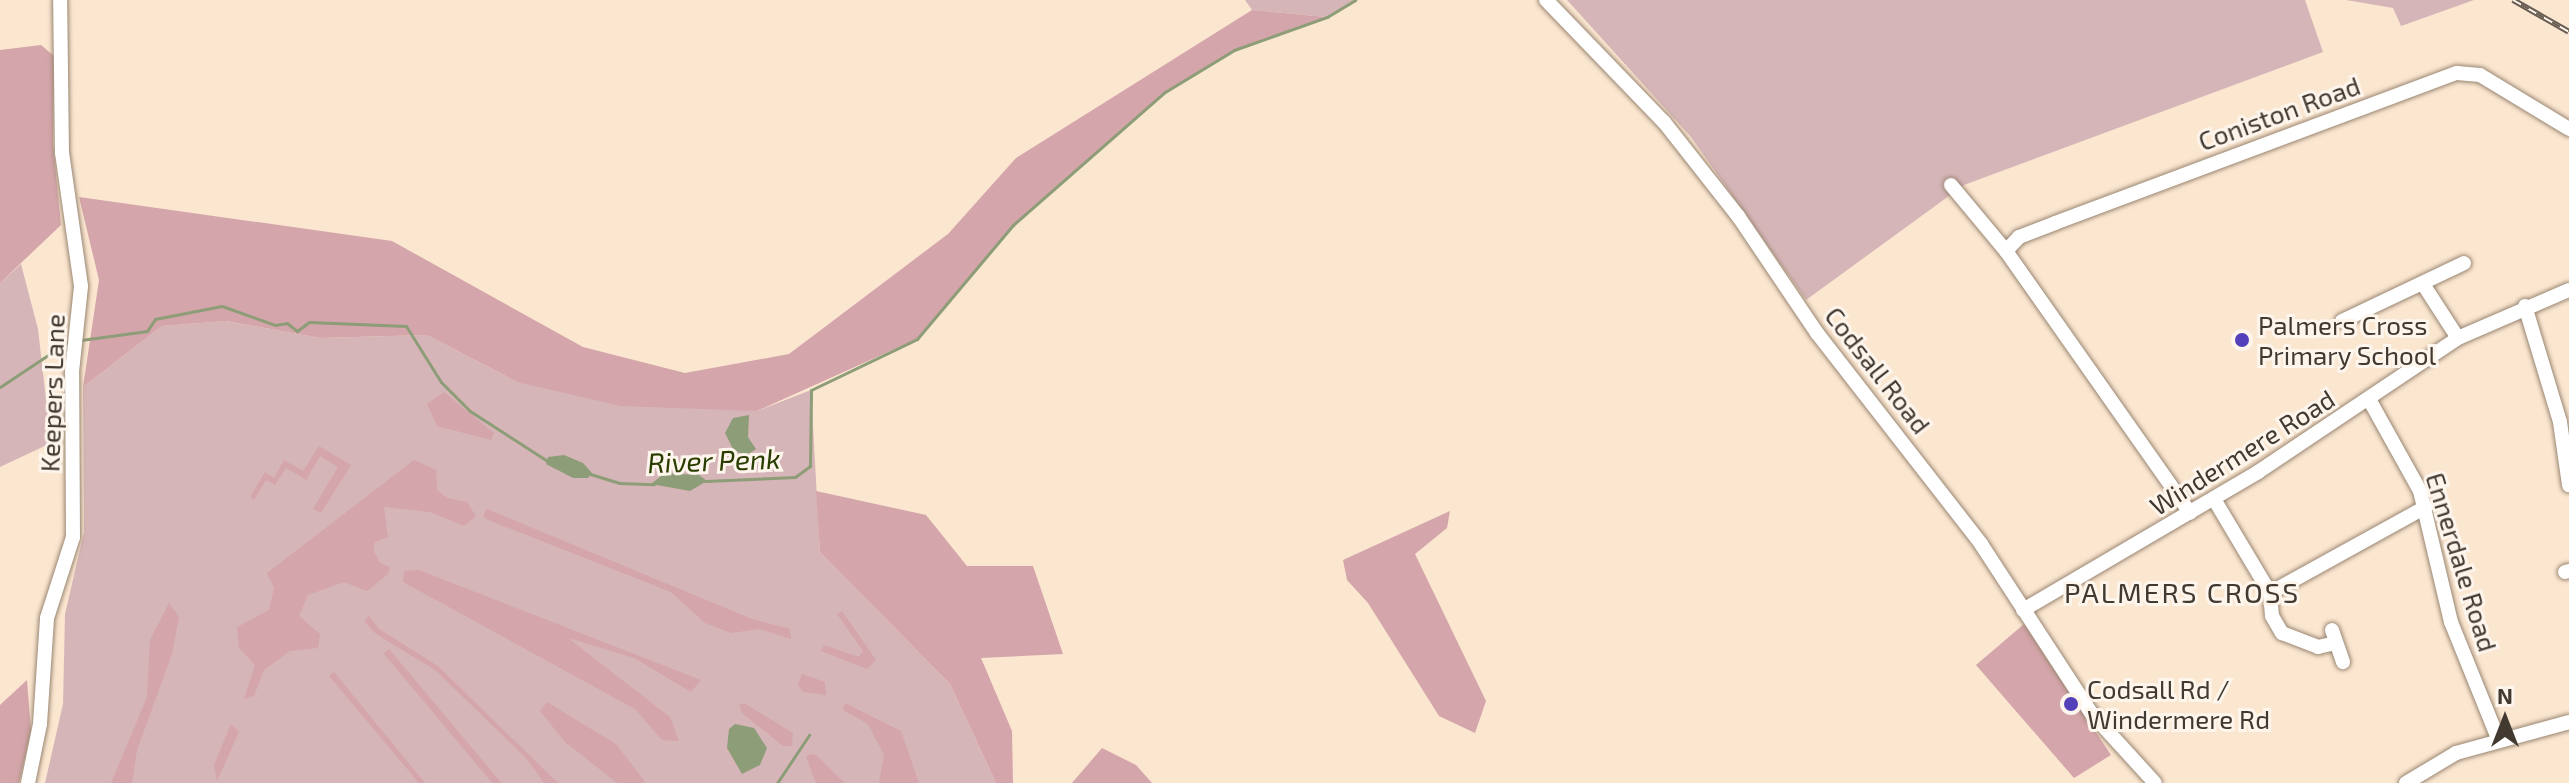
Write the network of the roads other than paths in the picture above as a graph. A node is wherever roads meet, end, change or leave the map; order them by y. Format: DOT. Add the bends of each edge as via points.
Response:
graph roads {
  1 [pos="60,0"];
  2 [pos="1546,0"];
  3 [pos="2569,129"];
  4 [pos="1951,185"];
  5 [pos="2006,251"];
  6 [pos="2464,263"];
  7 [pos="2423,284"];
  8 [pos="2569,290"];
  9 [pos="2525,306"];
  10 [pos="2342,321"];
  11 [pos="2458,338"];
  12 [pos="2370,401"];
  13 [pos="2569,485"];
  14 [pos="2214,499"];
  15 [pos="2426,507"];
  16 [pos="2190,513"];
  17 [pos="2270,593"];
  18 [pos="2023,610"];
  19 [pos="2343,662"];
  20 [pos="2569,722"];
  21 [pos="2499,741"];
  22 [pos="28,783"];
  23 [pos="2155,783"];
  24 [pos="2406,783"];
  1 -- 22 [label="street, Keepers Lane" via="62,153 81,286 72,372 73,537 47,618 40,724"];
  2 -- 18 [label="street, Codsall Road" via="1609,61 1728,204 1817,333 1981,544"];
  3 -- 5 [label="street, Coniston Road" via="2480,75 2457,73 2019,237"];
  4 -- 5 [label="street"];
  5 -- 16 [label="street"];
  6 -- 7 [label="street"];
  7 -- 10 [label="street"];
  7 -- 11 [label="street"];
  8 -- 9 [label="street, Windermere Road"];
  9 -- 11 [label="street, Windermere Road"];
  9 -- 13 [label="street" via="2560,422"];
  11 -- 12 [label="street, Windermere Road"];
  12 -- 14 [label="street, Windermere Road"];
  12 -- 15 [label="street, Ennerdale Road"];
  14 -- 16 [label="street, Windermere Road"];
  14 -- 17 [label="street"];
  15 -- 17 [label="street"];
  15 -- 21 [label="street, Ennerdale Road" via="2451,622"];
  16 -- 18 [label="street, Windermere Road"];
  17 -- 19 [label="street" via="2272,616 2282,633 2318,647 2334,637"];
  18 -- 23 [label="street, Codsall Road" via="2118,748"];
  20 -- 21 [label="street"];
  21 -- 24 [label="street" via="2456,753"];
}
